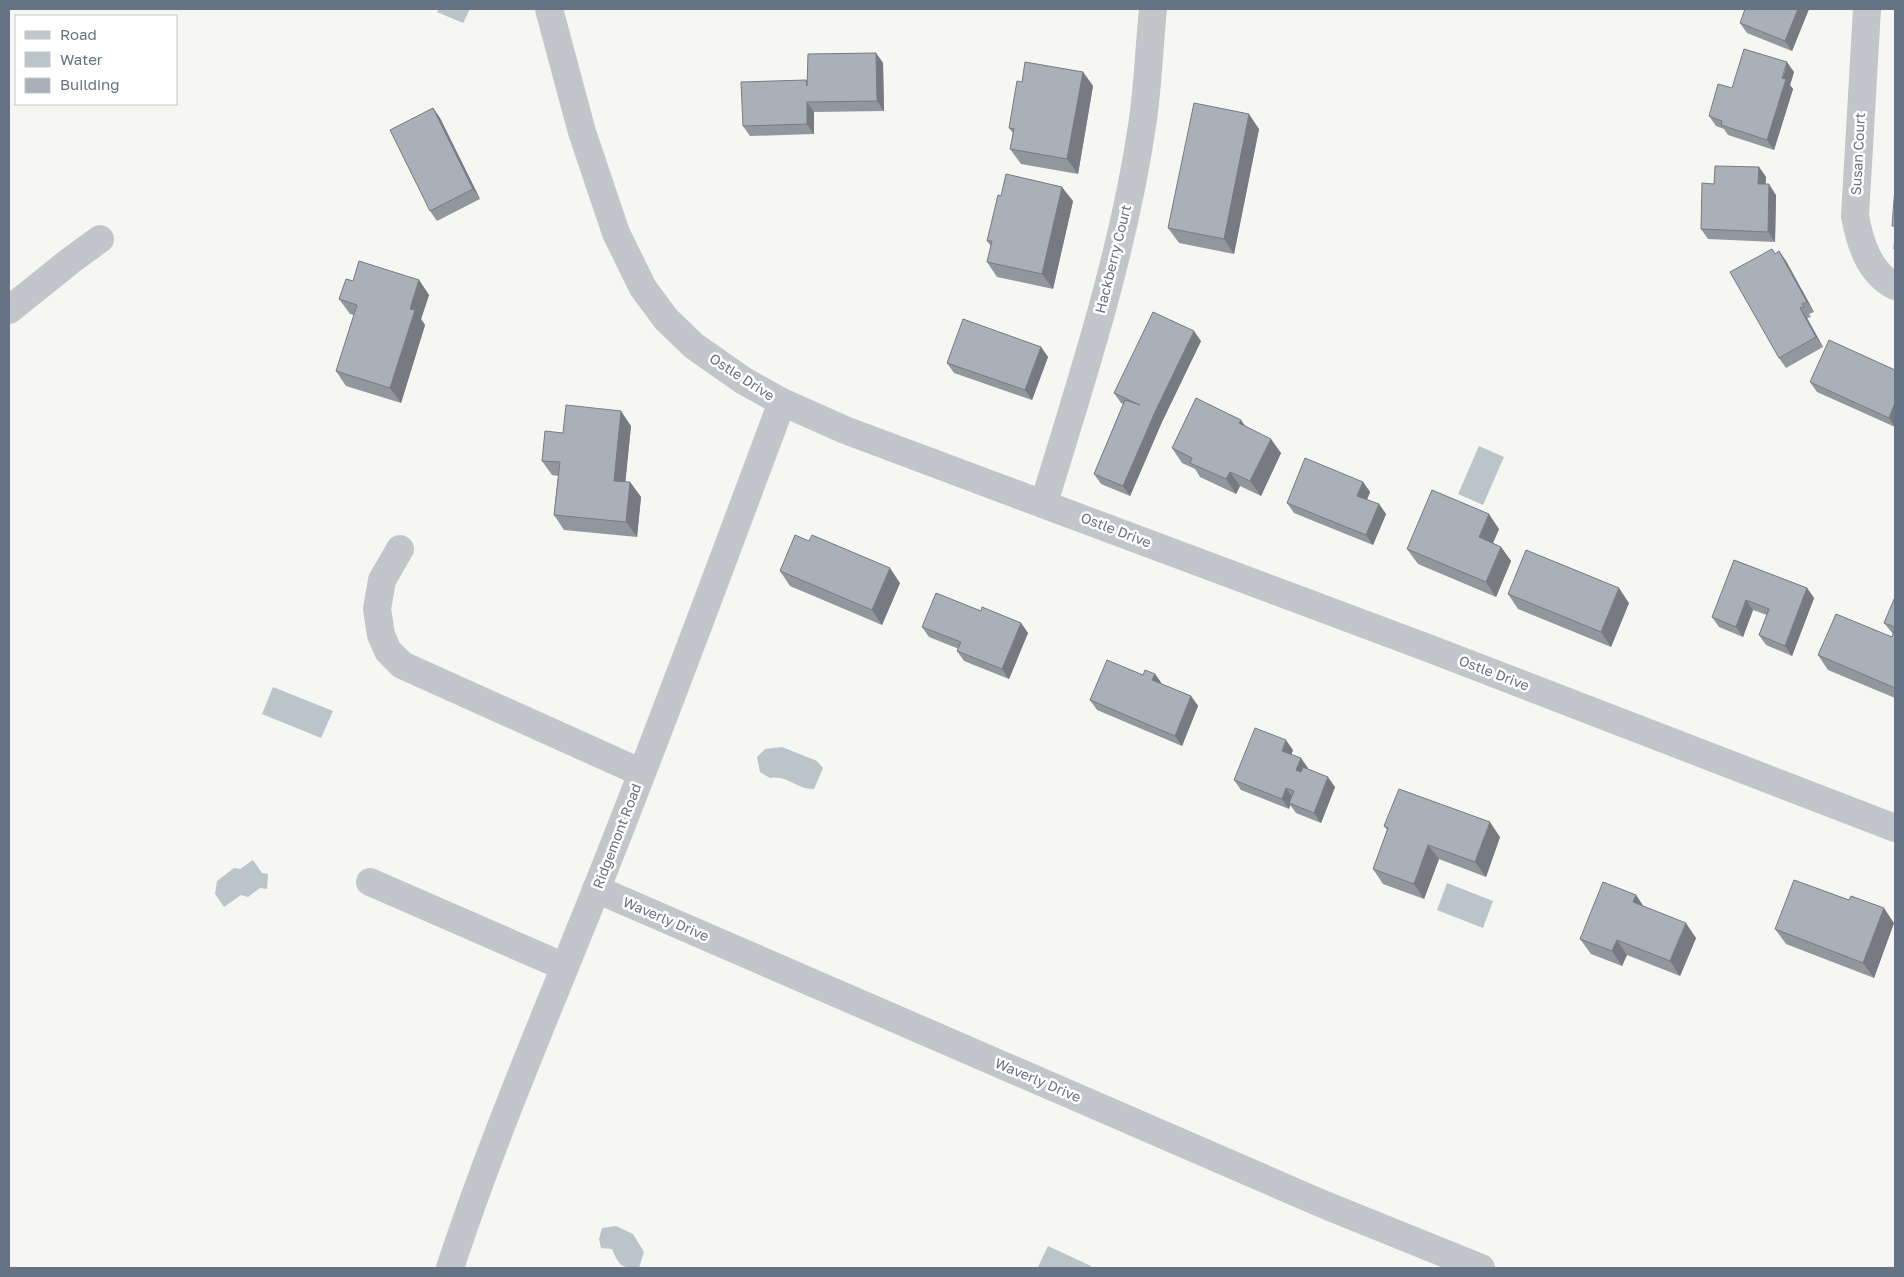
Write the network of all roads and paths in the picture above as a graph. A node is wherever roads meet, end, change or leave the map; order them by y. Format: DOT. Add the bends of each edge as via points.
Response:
graph roads {
  1 [pos="549,9"];
  2 [pos="1867,9"];
  3 [pos="1153,10"];
  4 [pos="100,240"];
  5 [pos="1895,286"];
  6 [pos="9,310"];
  7 [pos="782,402"];
  8 [pos="1044,503"];
  9 [pos="400,550"];
  10 [pos="642,773"];
  11 [pos="1895,828"];
  12 [pos="370,882"];
  13 [pos="596,889"];
  14 [pos="565,967"];
  15 [pos="450,1268"];
  16 [pos="1481,1268"];
  1 -- 7 [label="street, Ostle Drive" via="585,142 616,233 643,288 666,320 694,346 744,381"];
  2 -- 5 [label="street, Susan Court" via="1855,216 1859,240 1869,261 1887,282"];
  3 -- 8 [label="street, Hackberry Court" via="1142,126 1122,228 1089,354"];
  4 -- 6 [label="street"];
  7 -- 8 [label="street, Ostle Drive" via="845,430"];
  7 -- 10 [label="street, Ridgemont Road"];
  8 -- 11 [label="street, Ostle Drive"];
  9 -- 10 [label="street" via="382,580 377,608 381,635 388,651 402,665"];
  10 -- 13 [label="street, Ridgemont Road"];
  12 -- 14 [label="street"];
  13 -- 14 [label="street, Ridgemont Road"];
  13 -- 16 [label="street, Waverly Drive" via="1325,1205"];
  14 -- 15 [label="street, Ridgemont Road" via="515,1090"];
}
